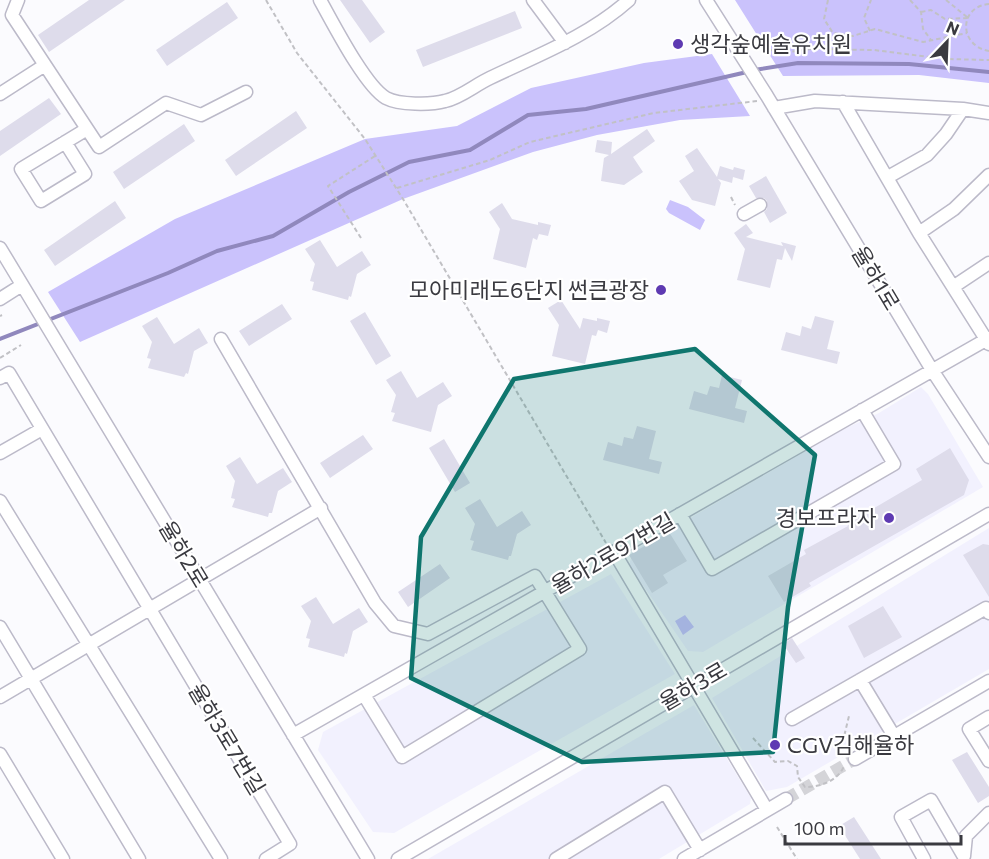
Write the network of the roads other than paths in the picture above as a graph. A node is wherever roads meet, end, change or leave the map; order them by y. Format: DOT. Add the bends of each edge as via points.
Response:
graph roads {
  1 [pos="18,0"];
  2 [pos="320,0"];
  3 [pos="533,0"];
  4 [pos="629,0"];
  5 [pos="706,0"];
  6 [pos="565,43"];
  7 [pos="45,65"];
  8 [pos="246,92"];
  9 [pos="0,94"];
  10 [pos="770,101"];
  11 [pos="843,102"];
  12 [pos="963,109"];
  13 [pos="989,113"];
  14 [pos="87,129"];
  15 [pos="65,142"];
  16 [pos="989,176"];
  17 [pos="888,177"];
  18 [pos="760,205"];
  19 [pos="740,211"];
  20 [pos="919,233"];
  21 [pos="0,248"];
  22 [pos="989,263"];
  23 [pos="22,285"];
  24 [pos="953,287"];
  25 [pos="0,299"];
  26 [pos="221,339"];
  27 [pos="988,341"];
  28 [pos="932,370"];
  29 [pos="0,378"];
  30 [pos="862,410"];
  31 [pos="42,429"];
  32 [pos="0,453"];
  33 [pos="989,457"];
  34 [pos="0,501"];
  35 [pos="321,508"];
  36 [pos="680,514"];
  37 [pos="989,514"];
  38 [pos="610,548"];
  39 [pos="200,580"];
  40 [pos="544,592"];
  41 [pos="150,609"];
  42 [pos="989,613"];
  43 [pos="0,627"];
  44 [pos="88,646"];
  45 [pos="31,679"];
  46 [pos="860,680"];
  47 [pos="989,681"];
  48 [pos="693,687"];
  49 [pos="364,695"];
  50 [pos="0,697"];
  51 [pos="989,717"];
  52 [pos="792,719"];
  53 [pos="293,735"];
  54 [pos="894,736"];
  55 [pos="0,754"];
  56 [pos="855,759"];
  57 [pos="989,761"];
  58 [pos="786,799"];
  59 [pos="767,810"];
  60 [pos="989,813"];
  61 [pos="700,850"];
  62 [pos="964,857"];
  63 [pos="63,859"];
  64 [pos="139,859"];
  65 [pos="221,859"];
  66 [pos="266,859"];
  67 [pos="368,859"];
  68 [pos="398,859"];
  69 [pos="556,859"];
  70 [pos="684,859"];
  71 [pos="924,859"];
  1 -- 7 [label="street" via="12,15"];
  2 -- 6 [label="street" via="352,56 374,88 387,99 423,105 447,101"];
  3 -- 6 [label="street"];
  4 -- 6 [label="street"];
  5 -- 10 [label="street, 율하1로"];
  7 -- 9 [label="street"];
  7 -- 14 [label="street"];
  8 -- 14 [label="street" via="201,115 166,103 99,147"];
  10 -- 11 [label="street"];
  10 -- 28 [label="street, 율하1로"];
  11 -- 12 [label="street"];
  11 -- 17 [label="street"];
  12 -- 13 [label="street"];
  12 -- 17 [label="street" via="927,155"];
  14 -- 15 [label="street"];
  15 -- 15 [label="street" via="21,169 41,201 85,174"];
  16 -- 20 [label="street" via="954,209"];
  17 -- 20 [label="street"];
  18 -- 19 [label="street"];
  20 -- 24 [label="street"];
  21 -- 23 [label="street, 율하2로"];
  22 -- 24 [label="street"];
  23 -- 25 [label="street"];
  23 -- 39 [label="street, 율하2로"];
  24 -- 27 [label="street"];
  26 -- 35 [label="street"];
  27 -- 28 [label="street, 율하2로97번길"];
  28 -- 30 [label="street, 율하2로97번길"];
  28 -- 33 [label="street, 율하1로"];
  29 -- 31 [label="street, 율하3로7번길" via="9,373"];
  30 -- 36 [label="street, 율하2로97번길"];
  30 -- 36 [label="street" via="894,464 732,558 712,569"];
  31 -- 32 [label="street"];
  31 -- 41 [label="street, 율하3로7번길"];
  34 -- 44 [label="street"];
  35 -- 39 [label="street"];
  35 -- 40 [label="street" via="375,603 394,626 428,634 535,576"];
  36 -- 38 [label="street, 율하2로97번길"];
  37 -- 48 [label="street, 율하3로"];
  38 -- 40 [label="street, 율하2로97번길"];
  38 -- 48 [label="street"];
  39 -- 41 [label="street"];
  39 -- 53 [label="street, 율하2로"];
  40 -- 49 [label="street, 율하2로97번길"];
  40 -- 49 [label="street" via="580,649 402,757"];
  41 -- 44 [label="street"];
  41 -- 66 [label="street, 율하3로7번길" via="290,844"];
  42 -- 46 [label="street" via="986,608"];
  43 -- 45 [label="street"];
  44 -- 45 [label="street"];
  44 -- 65 [label="street"];
  45 -- 50 [label="street"];
  45 -- 64 [label="street"];
  46 -- 52 [label="street"];
  46 -- 54 [label="street"];
  47 -- 54 [label="street"];
  48 -- 59 [label="street"];
  48 -- 68 [label="street, 율하3로"];
  49 -- 53 [label="street, 율하2로97번길"];
  51 -- 57 [label="street" via="969,729"];
  53 -- 67 [label="street, 율하2로"];
  54 -- 56 [label="street"];
  55 -- 63 [label="street"];
  58 -- 59 [label="street"];
  59 -- 61 [label="street"];
  60 -- 62 [label="street" via="966,836"];
  61 -- 69 [label="street" via="664,792"];
  61 -- 70 [label="street"];
  62 -- 71 [label="street" via="931,800 901,817"];
}
